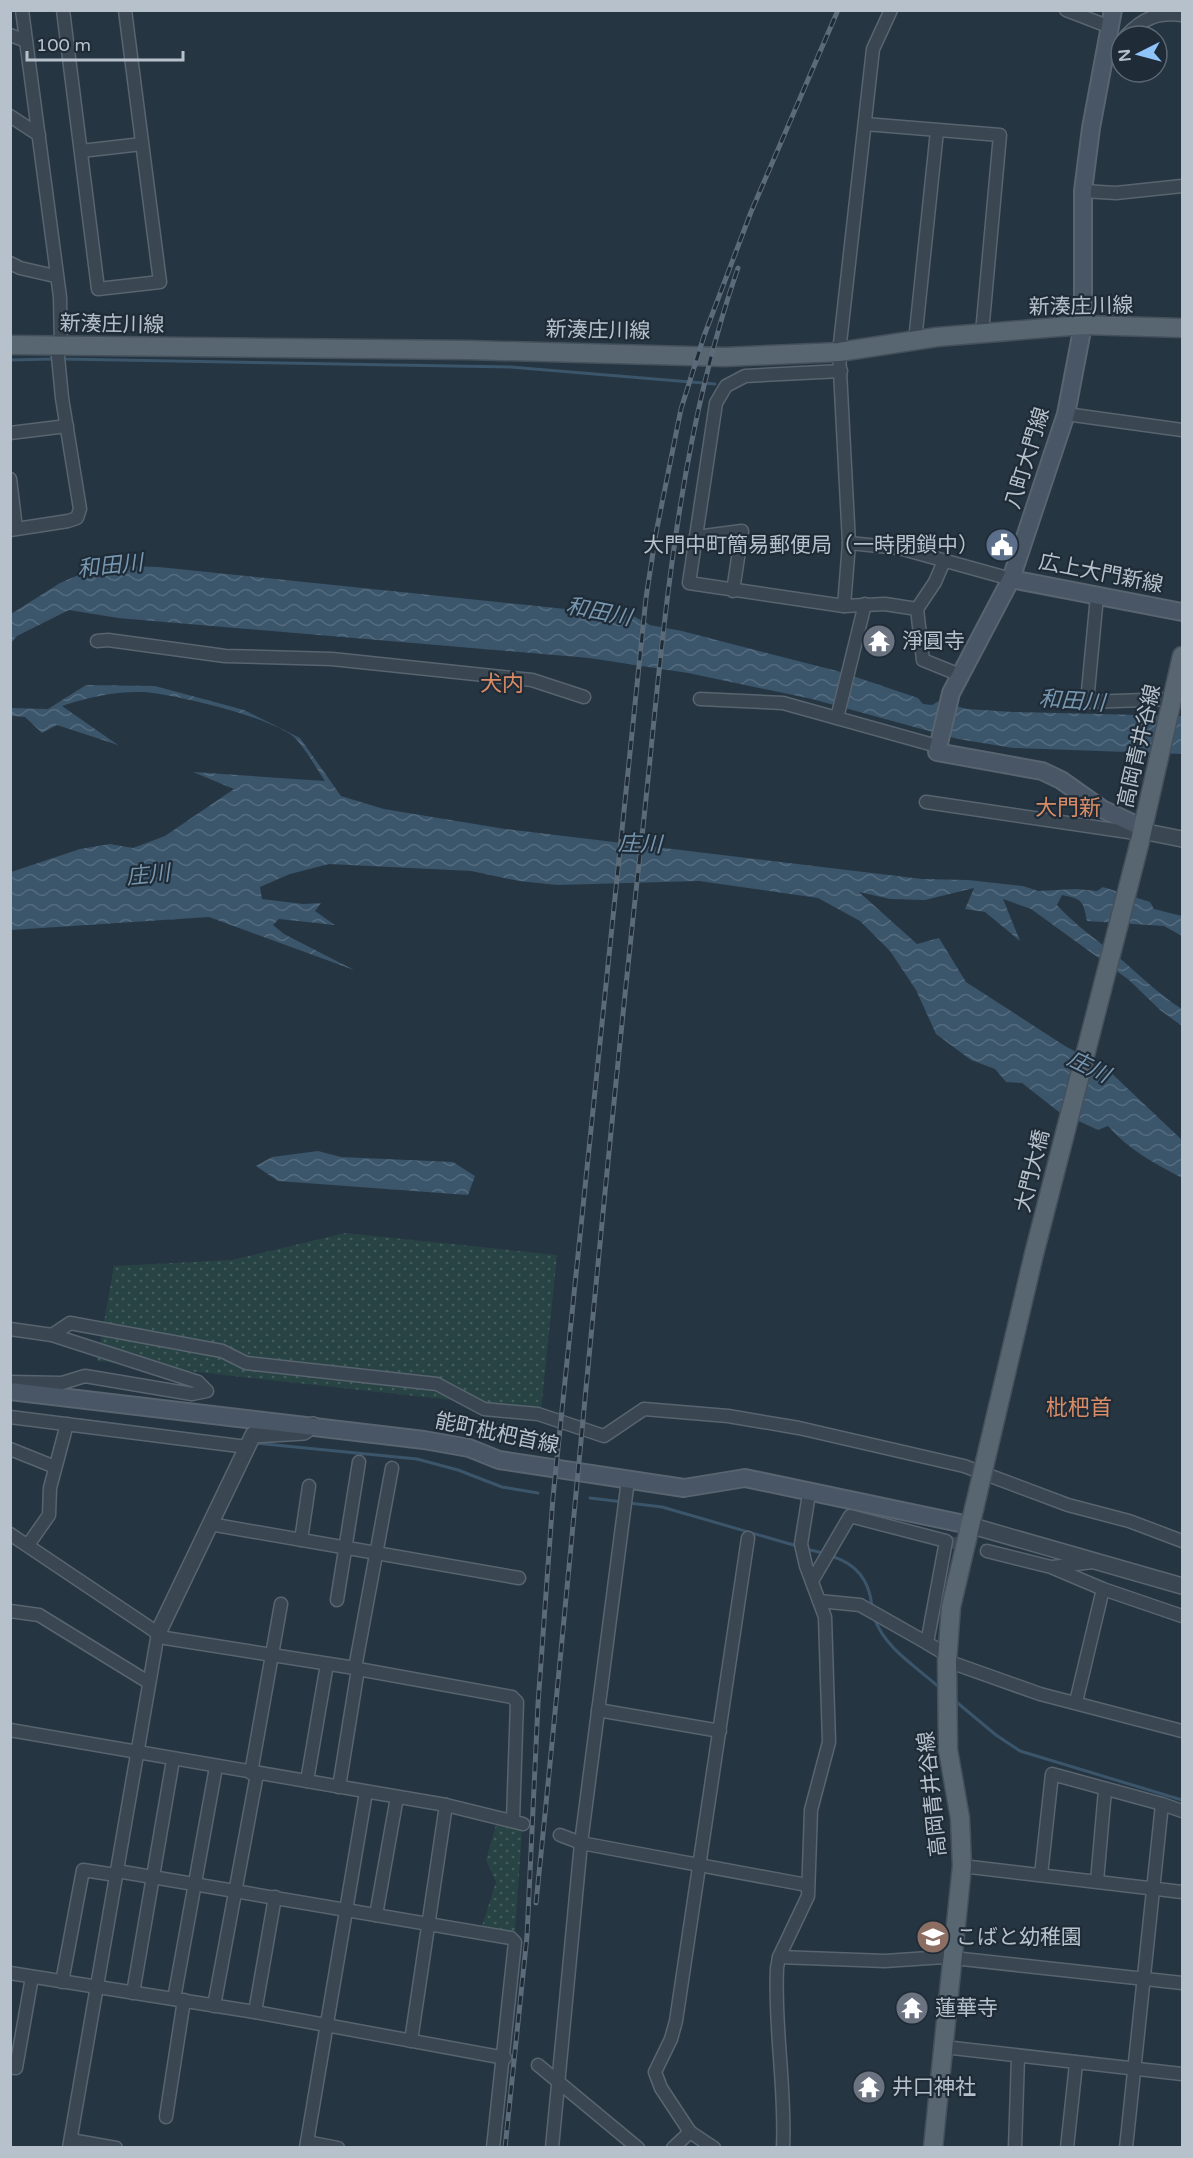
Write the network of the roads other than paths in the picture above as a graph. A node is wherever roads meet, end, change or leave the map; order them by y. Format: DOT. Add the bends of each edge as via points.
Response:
graph roads {
  1 [pos="22,10"];
  2 [pos="63,10"];
  3 [pos="125,10"];
  4 [pos="891,10"];
  5 [pos="1066,10"];
  6 [pos="1182,15"];
  7 [pos="1112,19"];
  8 [pos="1140,24"];
  9 [pos="10,35"];
  10 [pos="26,41"];
  11 [pos="1109,50"];
  12 [pos="1105,54"];
  13 [pos="10,116"];
  14 [pos="865,124"];
  15 [pos="937,131"];
  16 [pos="39,135"];
  17 [pos="142,144"];
  18 [pos="81,151"];
  19 [pos="1182,186"];
  20 [pos="1083,191"];
  21 [pos="10,263"];
  22 [pos="55,276"];
  23 [pos="1083,325"];
  24 [pos="1182,328"];
  25 [pos="982,333"];
  26 [pos="915,340"];
  27 [pos="10,345"];
  28 [pos="59,346"];
  29 [pos="839,352"];
  30 [pos="841,371"];
  31 [pos="1066,414"];
  32 [pos="68,426"];
  33 [pos="1182,430"];
  34 [pos="10,432"];
  35 [pos="10,479"];
  36 [pos="13,529"];
  37 [pos="696,537"];
  38 [pos="849,543"];
  39 [pos="944,561"];
  40 [pos="1011,579"];
  41 [pos="733,591"];
  42 [pos="1097,596"];
  43 [pos="865,604"];
  44 [pos="844,606"];
  45 [pos="917,609"];
  46 [pos="1182,612"];
  47 [pos="97,641"];
  48 [pos="1182,656"];
  49 [pos="960,675"];
  50 [pos="584,697"];
  51 [pos="700,699"];
  52 [pos="1175,702"];
  53 [pos="837,715"];
  54 [pos="937,746"];
  55 [pos="926,802"];
  56 [pos="1141,836"];
  57 [pos="1182,839"];
  58 [pos="10,1329"];
  59 [pos="52,1335"];
  60 [pos="10,1382"];
  61 [pos="10,1391"];
  62 [pos="10,1417"];
  63 [pos="67,1424"];
  64 [pos="313,1425"];
  65 [pos="250,1442"];
  66 [pos="10,1449"];
  67 [pos="359,1462"];
  68 [pos="56,1467"];
  69 [pos="393,1468"];
  70 [pos="628,1480"];
  71 [pos="309,1486"];
  72 [pos="809,1494"];
  73 [pos="972,1517"];
  74 [pos="210,1524"];
  75 [pos="10,1534"];
  76 [pos="748,1538"];
  77 [pos="301,1540"];
  78 [pos="1182,1541"];
  79 [pos="28,1545"];
  80 [pos="345,1547"];
  81 [pos="987,1551"];
  82 [pos="376,1553"];
  83 [pos="1102,1561"];
  84 [pos="1051,1567"];
  85 [pos="519,1578"];
  86 [pos="813,1581"];
  87 [pos="1182,1586"];
  88 [pos="1103,1589"];
  89 [pos="337,1599"];
  90 [pos="819,1601"];
  91 [pos="281,1604"];
  92 [pos="10,1611"];
  93 [pos="1182,1616"];
  94 [pos="158,1633"];
  95 [pos="927,1643"];
  96 [pos="273,1655"];
  97 [pos="947,1658"];
  98 [pos="327,1664"];
  99 [pos="357,1669"];
  100 [pos="148,1682"];
  101 [pos="1076,1702"];
  102 [pos="598,1710"];
  103 [pos="10,1730"];
  104 [pos="720,1731"];
  105 [pos="1182,1731"];
  106 [pos="137,1754"];
  107 [pos="173,1760"];
  108 [pos="216,1767"];
  109 [pos="254,1773"];
  110 [pos="307,1781"];
  111 [pos="339,1786"];
  112 [pos="1105,1790"];
  113 [pos="366,1792"];
  114 [pos="397,1797"];
  115 [pos="1162,1804"];
  116 [pos="446,1805"];
  117 [pos="1182,1810"];
  118 [pos="560,1835"];
  119 [pos="581,1843"];
  120 [pos="700,1864"];
  121 [pos="962,1866"];
  122 [pos="116,1873"];
  123 [pos="1041,1875"];
  124 [pos="153,1877"];
  125 [pos="1097,1881"];
  126 [pos="195,1884"];
  127 [pos="807,1885"];
  128 [pos="1154,1888"];
  129 [pos="235,1890"];
  130 [pos="1182,1892"];
  131 [pos="275,1898"];
  132 [pos="346,1910"];
  133 [pos="376,1915"];
  134 [pos="429,1924"];
  135 [pos="779,1957"];
  136 [pos="953,1958"];
  137 [pos="10,1973"];
  138 [pos="32,1977"];
  139 [pos="1144,1978"];
  140 [pos="62,1982"];
  141 [pos="1182,1983"];
  142 [pos="97,1987"];
  143 [pos="133,1993"];
  144 [pos="179,2000"];
  145 [pos="214,2006"];
  146 [pos="255,2012"];
  147 [pos="328,2026"];
  148 [pos="411,2041"];
  149 [pos="944,2047"];
  150 [pos="1018,2057"];
  151 [pos="505,2058"];
  152 [pos="1076,2064"];
  153 [pos="538,2065"];
  154 [pos="10,2067"];
  155 [pos="1134,2069"];
  156 [pos="1182,2074"];
  157 [pos="557,2079"];
  158 [pos="166,2117"];
  159 [pos="690,2132"];
  160 [pos="70,2144"];
  161 [pos="307,2145"];
  162 [pos="117,2148"];
  163 [pos="338,2148"];
  164 [pos="493,2148"];
  165 [pos="552,2148"];
  166 [pos="638,2148"];
  167 [pos="672,2148"];
  168 [pos="714,2148"];
  169 [pos="783,2148"];
  170 [pos="933,2148"];
  171 [pos="1015,2148"];
  172 [pos="1067,2148"];
  173 [pos="1126,2148"];
  1 -- 10 [label="street"];
  2 -- 18 [label="street"];
  3 -- 17 [label="street"];
  4 -- 14 [label="street" via="873,49"];
  5 -- 7 [label="street"];
  6 -- 8 [label="street" via="1159,14"];
  7 -- 12 [label="main road, 八町大門線"];
  9 -- 10 [label="street"];
  10 -- 16 [label="street"];
  11 -- 12 [label="street"];
  12 -- 20 [label="main road, 八町大門線"];
  13 -- 16 [label="street"];
  14 -- 15 [label="street"];
  14 -- 29 [label="street"];
  15 -- 25 [label="street" via="1000,135"];
  15 -- 26 [label="street"];
  16 -- 22 [label="street"];
  17 -- 18 [label="street"];
  17 -- 18 [label="street" via="160,282 98,289"];
  19 -- 20 [label="street" via="1116,193"];
  20 -- 23 [label="main road, 八町大門線"];
  21 -- 22 [label="street"];
  22 -- 28 [label="street" via="60,297"];
  23 -- 24 [label="main road, 新湊庄川線"];
  23 -- 25 [label="main road, 新湊庄川線"];
  23 -- 31 [label="main road, 八町大門線"];
  25 -- 26 [label="main road, 新湊庄川線"];
  26 -- 29 [label="main road, 新湊庄川線"];
  27 -- 28 [label="main road, 新湊庄川線"];
  28 -- 29 [label="main road, 新湊庄川線" via="725,357"];
  28 -- 32 [label="street"];
  29 -- 30 [label="street"];
  30 -- 37 [label="street" via="745,376 726,386 716,404"];
  30 -- 38 [label="street"];
  31 -- 33 [label="street"];
  31 -- 40 [label="main road, 八町大門線"];
  32 -- 34 [label="street"];
  32 -- 36 [label="street" via="80,509 77,518"];
  35 -- 36 [label="street"];
  37 -- 41 [label="street" via="689,583"];
  37 -- 41 [label="street" via="742,531"];
  38 -- 39 [label="street" via="899,548"];
  38 -- 44 [label="street"];
  39 -- 40 [label="street"];
  39 -- 45 [label="street"];
  40 -- 42 [label="main road, 広上大門新線"];
  40 -- 49 [label="main road, 八町大門線"];
  41 -- 44 [label="street"];
  42 -- 46 [label="main road, 広上大門新線"];
  42 -- 52 [label="street" via="1087,702"];
  43 -- 44 [label="street"];
  43 -- 45 [label="street"];
  43 -- 53 [label="street"];
  45 -- 49 [label="street" via="923,660"];
  47 -- 50 [label="street" via="225,656 332,659 532,680"];
  48 -- 52 [label="main road, 高岡青井谷線"];
  49 -- 54 [label="main road, 八町大門線" via="951,693"];
  51 -- 53 [label="street" via="783,703"];
  52 -- 56 [label="main road, 高岡青井谷線"];
  53 -- 54 [label="street"];
  54 -- 56 [label="main road" via="936,752 1042,771"];
  55 -- 56 [label="street"];
  56 -- 57 [label="street" via="1152,833"];
  56 -- 73 [label="main road, 大門大橋, bridge"];
  58 -- 59 [label="street"];
  59 -- 60 [label="street" via="198,1382 207,1392 192,1394 85,1376 62,1383"];
  59 -- 78 [label="street" via="70,1323 222,1351 246,1363 437,1384 484,1409 538,1414 604,1436 644,1409 728,1416 800,1428 964,1466 1068,1505 1129,1521"];
  61 -- 64 [label="main road, 能町枇杷首線"];
  62 -- 63 [label="street"];
  63 -- 65 [label="street"];
  63 -- 68 [label="street"];
  64 -- 65 [label="street" via="304,1432"];
  64 -- 70 [label="main road, 能町枇杷首線" via="469,1448 499,1460"];
  65 -- 74 [label="street"];
  66 -- 68 [label="street"];
  67 -- 80 [label="street"];
  68 -- 79 [label="street" via="49,1515"];
  69 -- 82 [label="street"];
  70 -- 72 [label="main road, 能町枇杷首線" via="684,1488 745,1478"];
  70 -- 102 [label="street"];
  71 -- 77 [label="street"];
  72 -- 73 [label="main road, 能町枇杷首線"];
  72 -- 86 [label="street" via="802,1549"];
  73 -- 83 [label="street"];
  73 -- 97 [label="main road, 高岡青井谷線" via="951,1606"];
  74 -- 77 [label="street"];
  74 -- 94 [label="street"];
  75 -- 79 [label="street"];
  76 -- 104 [label="street"];
  77 -- 80 [label="street"];
  79 -- 94 [label="street"];
  80 -- 82 [label="street"];
  80 -- 89 [label="street"];
  81 -- 84 [label="street"];
  82 -- 85 [label="street"];
  82 -- 99 [label="street"];
  83 -- 84 [label="street"];
  83 -- 87 [label="street"];
  84 -- 88 [label="street"];
  86 -- 90 [label="street"];
  86 -- 95 [label="street" via="850,1516 946,1541"];
  88 -- 93 [label="street"];
  88 -- 101 [label="street"];
  90 -- 95 [label="street" via="860,1605"];
  90 -- 127 [label="street" via="825,1617 829,1742 811,1810"];
  91 -- 96 [label="street"];
  92 -- 100 [label="street" via="39,1615"];
  94 -- 96 [label="street" via="165,1638"];
  94 -- 100 [label="street"];
  95 -- 97 [label="street"];
  96 -- 98 [label="street"];
  96 -- 109 [label="street"];
  97 -- 101 [label="street" via="1040,1694"];
  97 -- 121 [label="main road, 高岡青井谷線" via="948,1750 960,1818"];
  98 -- 99 [label="street"];
  98 -- 110 [label="street"];
  99 -- 111 [label="street"];
  99 -- 116 [label="street" via="512,1697 518,1702 518,1822"];
  100 -- 106 [label="street"];
  101 -- 105 [label="street"];
  102 -- 104 [label="street"];
  102 -- 119 [label="street"];
  103 -- 106 [label="street"];
  104 -- 120 [label="street"];
  106 -- 107 [label="street"];
  106 -- 122 [label="street"];
  107 -- 108 [label="street"];
  107 -- 124 [label="street"];
  108 -- 109 [label="street"];
  108 -- 126 [label="street"];
  109 -- 110 [label="street"];
  109 -- 129 [label="street"];
  110 -- 111 [label="street"];
  111 -- 113 [label="street"];
  112 -- 115 [label="street"];
  112 -- 123 [label="street" via="1052,1774"];
  112 -- 125 [label="street"];
  113 -- 114 [label="street"];
  113 -- 132 [label="street"];
  114 -- 116 [label="street"];
  114 -- 133 [label="street"];
  115 -- 117 [label="street"];
  115 -- 128 [label="street"];
  116 -- 134 [label="street"];
  118 -- 119 [label="street"];
  119 -- 120 [label="street"];
  119 -- 157 [label="street"];
  120 -- 127 [label="street"];
  120 -- 159 [label="street" via="676,2021 672,2039 655,2072"];
  121 -- 123 [label="street"];
  121 -- 136 [label="main road, 高岡青井谷線"];
  122 -- 124 [label="street"];
  122 -- 140 [label="street" via="83,1870"];
  122 -- 142 [label="street"];
  123 -- 125 [label="street"];
  124 -- 126 [label="street"];
  124 -- 143 [label="street"];
  125 -- 128 [label="street"];
  126 -- 129 [label="street"];
  126 -- 144 [label="street"];
  127 -- 135 [label="street" via="808,1896"];
  128 -- 130 [label="street"];
  128 -- 139 [label="street"];
  129 -- 131 [label="street"];
  129 -- 145 [label="street"];
  131 -- 132 [label="street"];
  131 -- 146 [label="street"];
  132 -- 133 [label="street"];
  132 -- 147 [label="street"];
  133 -- 134 [label="street"];
  134 -- 148 [label="street"];
  134 -- 151 [label="street" via="511,1938 515,1942"];
  135 -- 136 [label="street" via="885,1961"];
  135 -- 169 [label="street" via="776,1986 785,2119"];
  136 -- 139 [label="street"];
  136 -- 149 [label="main road, 高岡青井谷線"];
  137 -- 138 [label="street"];
  138 -- 140 [label="street"];
  138 -- 154 [label="street" via="16,2068"];
  139 -- 141 [label="street"];
  139 -- 155 [label="street"];
  140 -- 142 [label="street"];
  142 -- 143 [label="street"];
  142 -- 160 [label="street"];
  143 -- 144 [label="street"];
  144 -- 145 [label="street"];
  144 -- 158 [label="street"];
  145 -- 146 [label="street"];
  146 -- 147 [label="street"];
  147 -- 148 [label="street"];
  147 -- 161 [label="street"];
  148 -- 151 [label="street"];
  149 -- 150 [label="street"];
  149 -- 170 [label="main road, 高岡青井谷線"];
  150 -- 152 [label="street"];
  150 -- 171 [label="street"];
  151 -- 164 [label="street"];
  152 -- 155 [label="street"];
  152 -- 172 [label="street"];
  153 -- 157 [label="street"];
  155 -- 156 [label="street"];
  155 -- 173 [label="street"];
  157 -- 165 [label="street"];
  157 -- 166 [label="street"];
  159 -- 167 [label="street"];
  159 -- 168 [label="street"];
  160 -- 162 [label="street"];
  161 -- 163 [label="street"];
}
